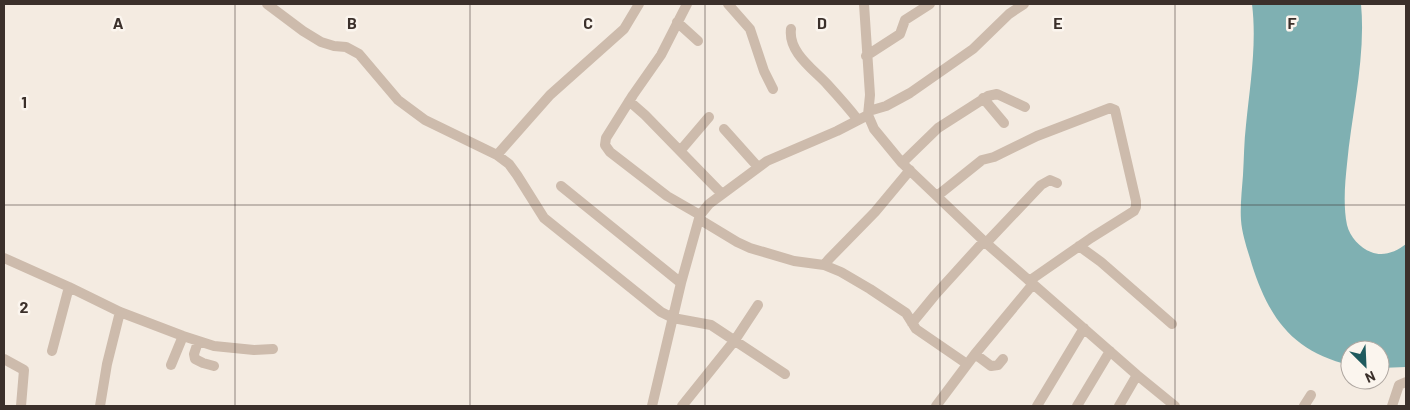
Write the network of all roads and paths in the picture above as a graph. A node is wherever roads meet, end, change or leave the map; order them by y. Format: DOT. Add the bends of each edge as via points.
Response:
graph roads {
  1 [pos="267,4"];
  2 [pos="639,4"];
  3 [pos="687,4"];
  4 [pos="728,4"];
  5 [pos="864,4"];
  6 [pos="930,4"];
  7 [pos="1024,4"];
  8 [pos="677,22"];
  9 [pos="791,29"];
  10 [pos="698,41"];
  11 [pos="866,56"];
  12 [pos="773,89"];
  13 [pos="984,98"];
  14 [pos="629,101"];
  15 [pos="1025,107"];
  16 [pos="869,113"];
  17 [pos="710,117"];
  18 [pos="858,120"];
  19 [pos="1004,123"];
  20 [pos="724,129"];
  21 [pos="680,151"];
  22 [pos="497,154"];
  23 [pos="906,166"];
  24 [pos="758,167"];
  25 [pos="1057,183"];
  26 [pos="561,186"];
  27 [pos="722,194"];
  28 [pos="937,196"];
  29 [pos="700,217"];
  30 [pos="985,242"];
  31 [pos="1079,246"];
  32 [pos="4,258"];
  33 [pos="824,266"];
  34 [pos="1031,282"];
  35 [pos="681,283"];
  36 [pos="69,286"];
  37 [pos="758,305"];
  38 [pos="120,312"];
  39 [pos="673,318"];
  40 [pos="912,323"];
  41 [pos="1172,324"];
  42 [pos="1084,328"];
  43 [pos="183,336"];
  44 [pos="735,340"];
  45 [pos="198,342"];
  46 [pos="273,349"];
  47 [pos="52,351"];
  48 [pos="1110,351"];
  49 [pos="974,354"];
  50 [pos="4,359"];
  51 [pos="1004,359"];
  52 [pos="967,364"];
  53 [pos="171,365"];
  54 [pos="214,366"];
  55 [pos="785,374"];
  56 [pos="1137,375"];
  57 [pos="1405,382"];
  58 [pos="1311,395"];
  59 [pos="21,406"];
  60 [pos="100,406"];
  61 [pos="652,406"];
  62 [pos="682,406"];
  63 [pos="936,406"];
  64 [pos="1036,406"];
  65 [pos="1077,406"];
  66 [pos="1119,406"];
  67 [pos="1175,406"];
  68 [pos="1304,406"];
  69 [pos="1392,406"];
  1 -- 22 [label="street" via="321,42 346,47 359,54 398,100 418,116"];
  2 -- 22 [label="street" via="624,29 550,95"];
  3 -- 8 [label="street"];
  4 -- 12 [label="street" via="750,29"];
  5 -- 11 [label="street"];
  6 -- 11 [label="street" via="905,20 900,34"];
  7 -- 16 [label="street" via="973,49 910,93"];
  8 -- 10 [label="street"];
  8 -- 14 [label="street" via="661,55"];
  9 -- 18 [label="street" via="792,44 799,55"];
  11 -- 16 [label="street"];
  13 -- 15 [label="street" via="997,94"];
  13 -- 19 [label="street"];
  13 -- 23 [label="street" via="938,128"];
  14 -- 21 [label="street"];
  14 -- 29 [label="street" via="605,145 667,196"];
  16 -- 18 [label="street"];
  16 -- 23 [label="street" via="874,129"];
  17 -- 21 [label="street"];
  18 -- 24 [label="street"];
  20 -- 24 [label="street"];
  21 -- 27 [label="street"];
  22 -- 39 [label="street" via="517,175 544,218"];
  23 -- 28 [label="street"];
  23 -- 33 [label="street" via="875,212"];
  24 -- 27 [label="street"];
  25 -- 30 [label="street" via="1050,180 1041,185"];
  26 -- 35 [label="street"];
  27 -- 29 [label="street"];
  28 -- 30 [label="street"];
  28 -- 31 [label="street" via="986,158 1113,108 1136,209"];
  29 -- 33 [label="street" via="750,248"];
  29 -- 35 [label="street"];
  30 -- 34 [label="street"];
  30 -- 40 [label="street"];
  31 -- 34 [label="street"];
  31 -- 41 [label="street"];
  32 -- 36 [label="street"];
  33 -- 40 [label="street" via="836,269 870,289 906,313"];
  34 -- 42 [label="street"];
  34 -- 49 [label="street"];
  35 -- 39 [label="street"];
  36 -- 38 [label="street"];
  36 -- 47 [label="street"];
  37 -- 44 [label="street"];
  38 -- 43 [label="street"];
  38 -- 60 [label="street"];
  39 -- 44 [label="street" via="711,325"];
  39 -- 61 [label="street"];
  40 -- 52 [label="street"];
  42 -- 48 [label="street"];
  42 -- 64 [label="street"];
  43 -- 45 [label="street"];
  43 -- 53 [label="street"];
  44 -- 55 [label="street"];
  44 -- 62 [label="street"];
  45 -- 46 [label="street" via="230,348"];
  45 -- 54 [label="street" via="195,359"];
  48 -- 56 [label="street"];
  48 -- 65 [label="street"];
  49 -- 51 [label="street" via="992,366"];
  49 -- 52 [label="street"];
  50 -- 59 [label="street" via="24,370"];
  52 -- 63 [label="street"];
  56 -- 66 [label="street"];
  56 -- 67 [label="street"];
  57 -- 69 [label="street" via="1397,389"];
  58 -- 68 [label="street"];
}
